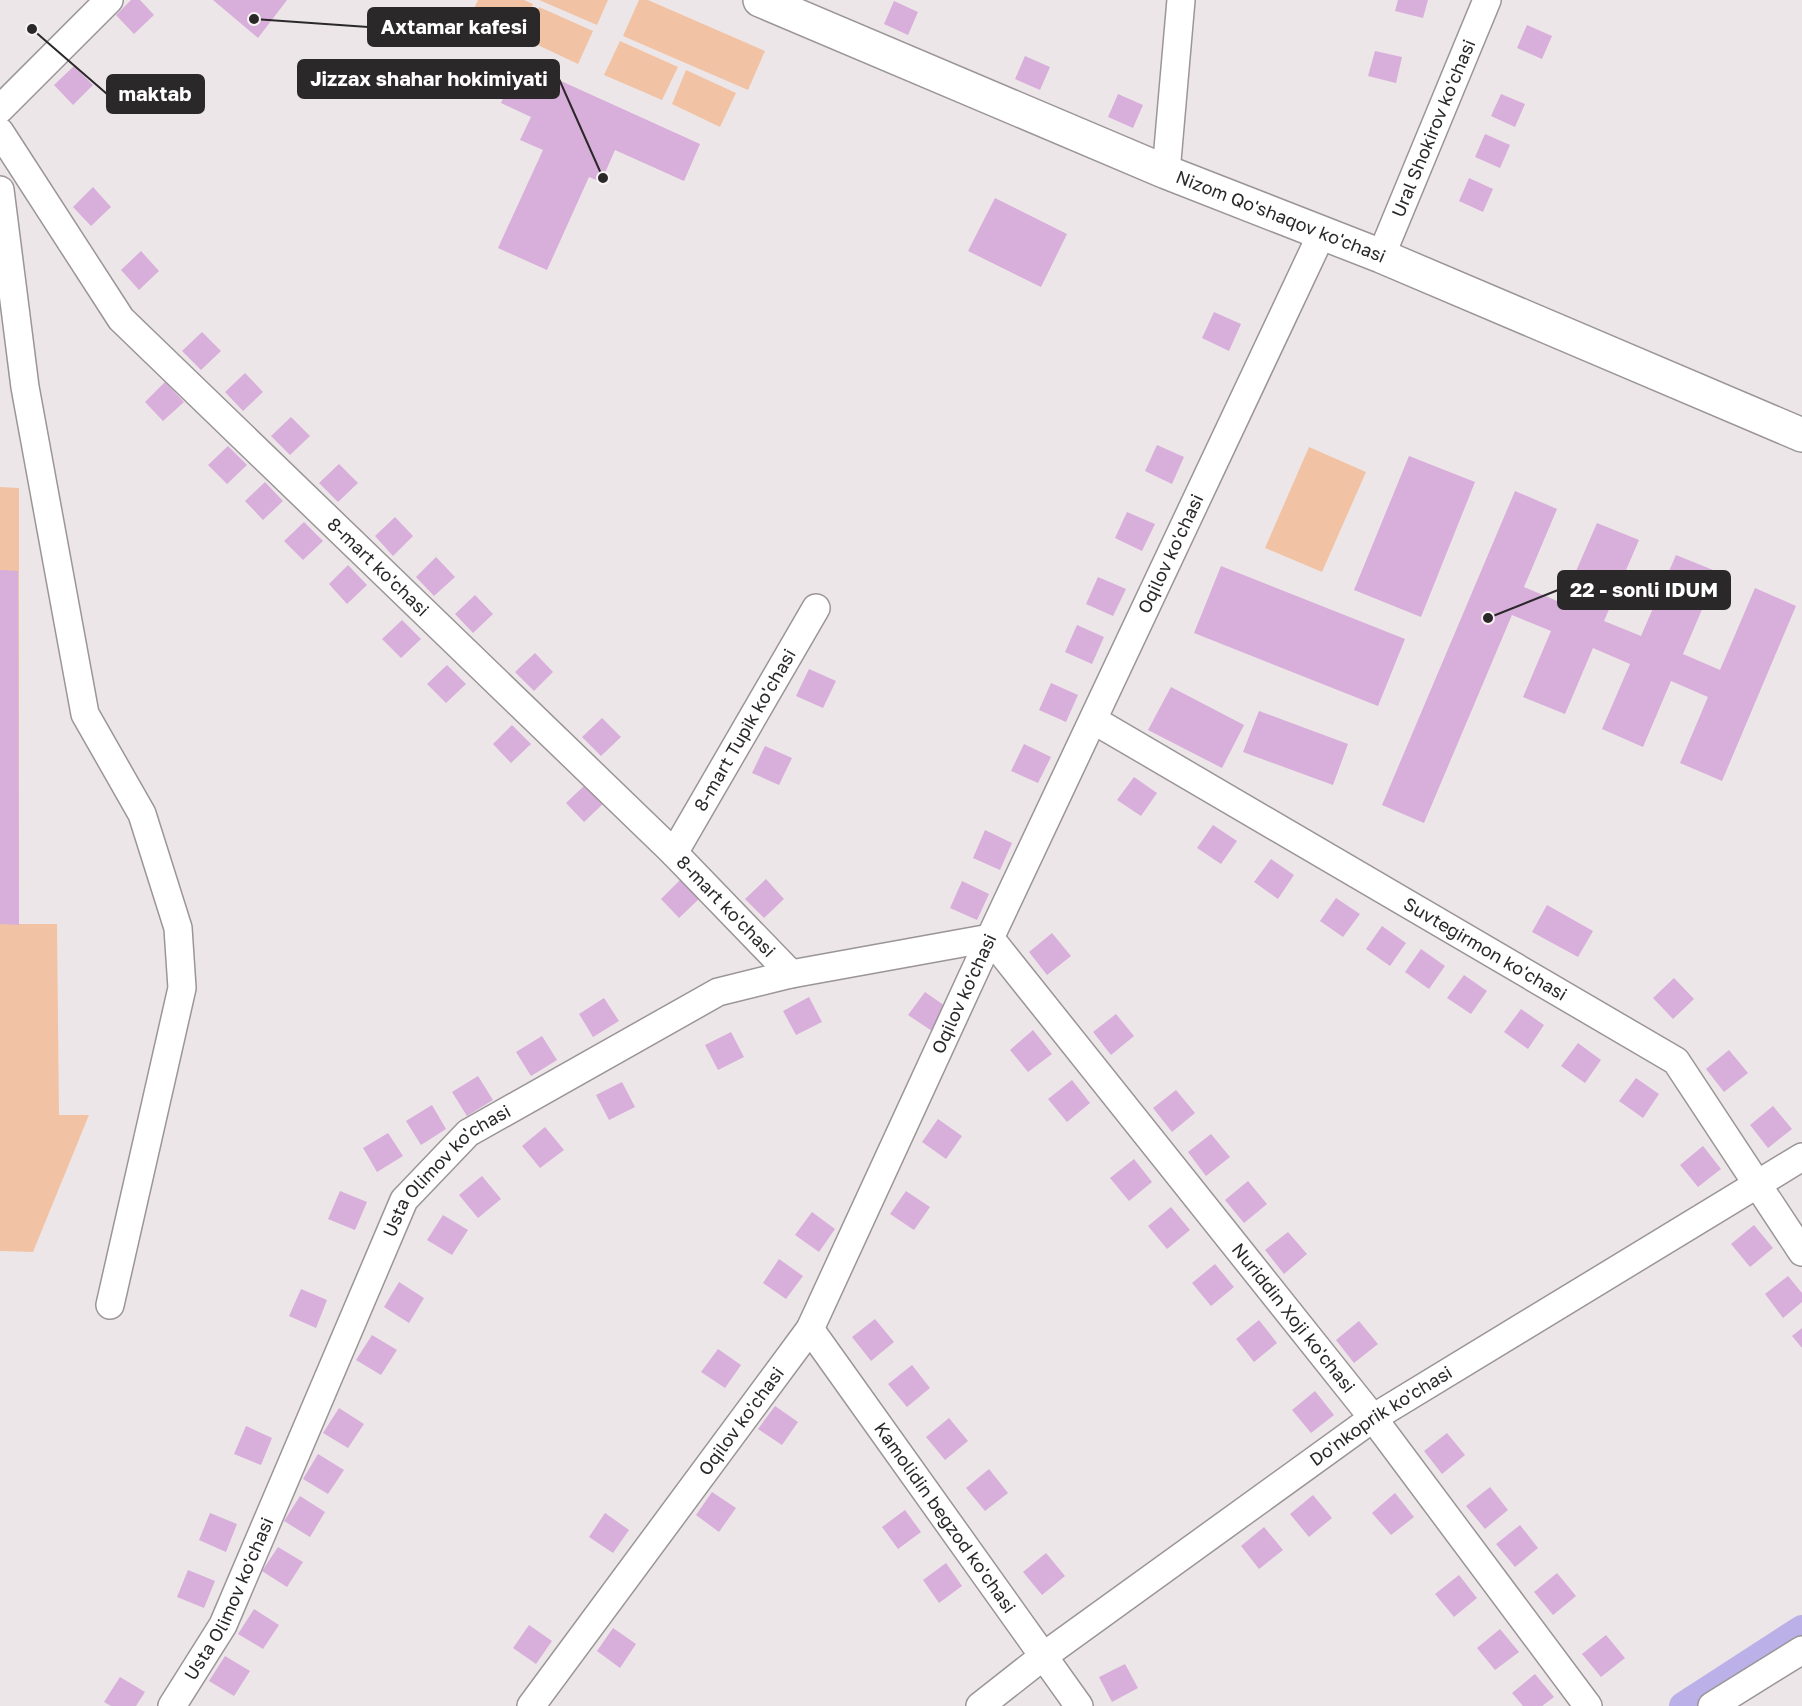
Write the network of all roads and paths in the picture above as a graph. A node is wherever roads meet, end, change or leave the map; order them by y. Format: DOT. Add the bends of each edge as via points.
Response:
graph roads {
  1 [pos="109,0"];
  2 [pos="760,0"];
  3 [pos="1181,0"];
  4 [pos="1487,0"];
  5 [pos="0,109"];
  6 [pos="0,132"];
  7 [pos="1166,172"];
  8 [pos="0,190"];
  9 [pos="1322,233"];
  10 [pos="1381,256"];
  11 [pos="1802,435"];
  12 [pos="816,608"];
  13 [pos="1095,721"];
  14 [pos="674,853"];
  15 [pos="990,938"];
  16 [pos="791,974"];
  17 [pos="1802,1157"];
  18 [pos="1756,1183"];
  19 [pos="1802,1252"];
  20 [pos="110,1305"];
  21 [pos="810,1329"];
  22 [pos="1373,1418"];
  23 [pos="1802,1650"];
  24 [pos="1045,1655"];
  25 [pos="172,1706"];
  26 [pos="531,1706"];
  27 [pos="980,1706"];
  28 [pos="1079,1706"];
  29 [pos="1588,1706"];
  30 [pos="1712,1706"];
  1 -- 5 [label="street"];
  2 -- 7 [label="main road, Nizom Qo'shaqov ko'chasi"];
  3 -- 7 [label="street"];
  4 -- 10 [label="street, Ural Shokirov ko'chasi"];
  6 -- 14 [label="street, 8-mart ko'chasi" via="121,318"];
  7 -- 9 [label="main road, Nizom Qo'shaqov ko'chasi"];
  8 -- 20 [label="street" via="25,387 86,714 142,814 178,928 182,988"];
  9 -- 10 [label="main road, Nizom Qo'shaqov ko'chasi"];
  9 -- 13 [label="street, Oqilov ko'chasi"];
  10 -- 11 [label="main road, Nizom Qo'shaqov ko'chasi"];
  12 -- 14 [label="street, 8-mart Tupik ko'chasi"];
  13 -- 15 [label="street, Oqilov ko'chasi"];
  13 -- 18 [label="street, Suvtegirmon ko'chasi" via="1676,1061"];
  14 -- 16 [label="street, 8-mart ko'chasi"];
  15 -- 16 [label="street, Usta Olimov ko'chasi"];
  15 -- 21 [label="street, Oqilov ko'chasi"];
  15 -- 22 [label="street, Nuriddin Xoji ko'chasi"];
  16 -- 25 [label="street, Usta Olimov ko'chasi" via="717,992 468,1133 404,1200 223,1624"];
  17 -- 18 [label="street, Do'nkoprik ko'chasi"];
  18 -- 19 [label="street, Suvtegirmon ko'chasi"];
  18 -- 22 [label="street, Do'nkoprik ko'chasi"];
  21 -- 24 [label="street, Kamolidin begzod ko'chasi"];
  21 -- 26 [label="street, Oqilov ko'chasi"];
  22 -- 24 [label="street, Do'nkoprik ko'chasi"];
  22 -- 29 [label="street, Nuriddin Xoji ko'chasi"];
  23 -- 30 [label="street"];
  24 -- 27 [label="street, Do'nkoprik ko'chasi"];
  24 -- 28 [label="street, Kamolidin begzod ko'chasi"];
}
